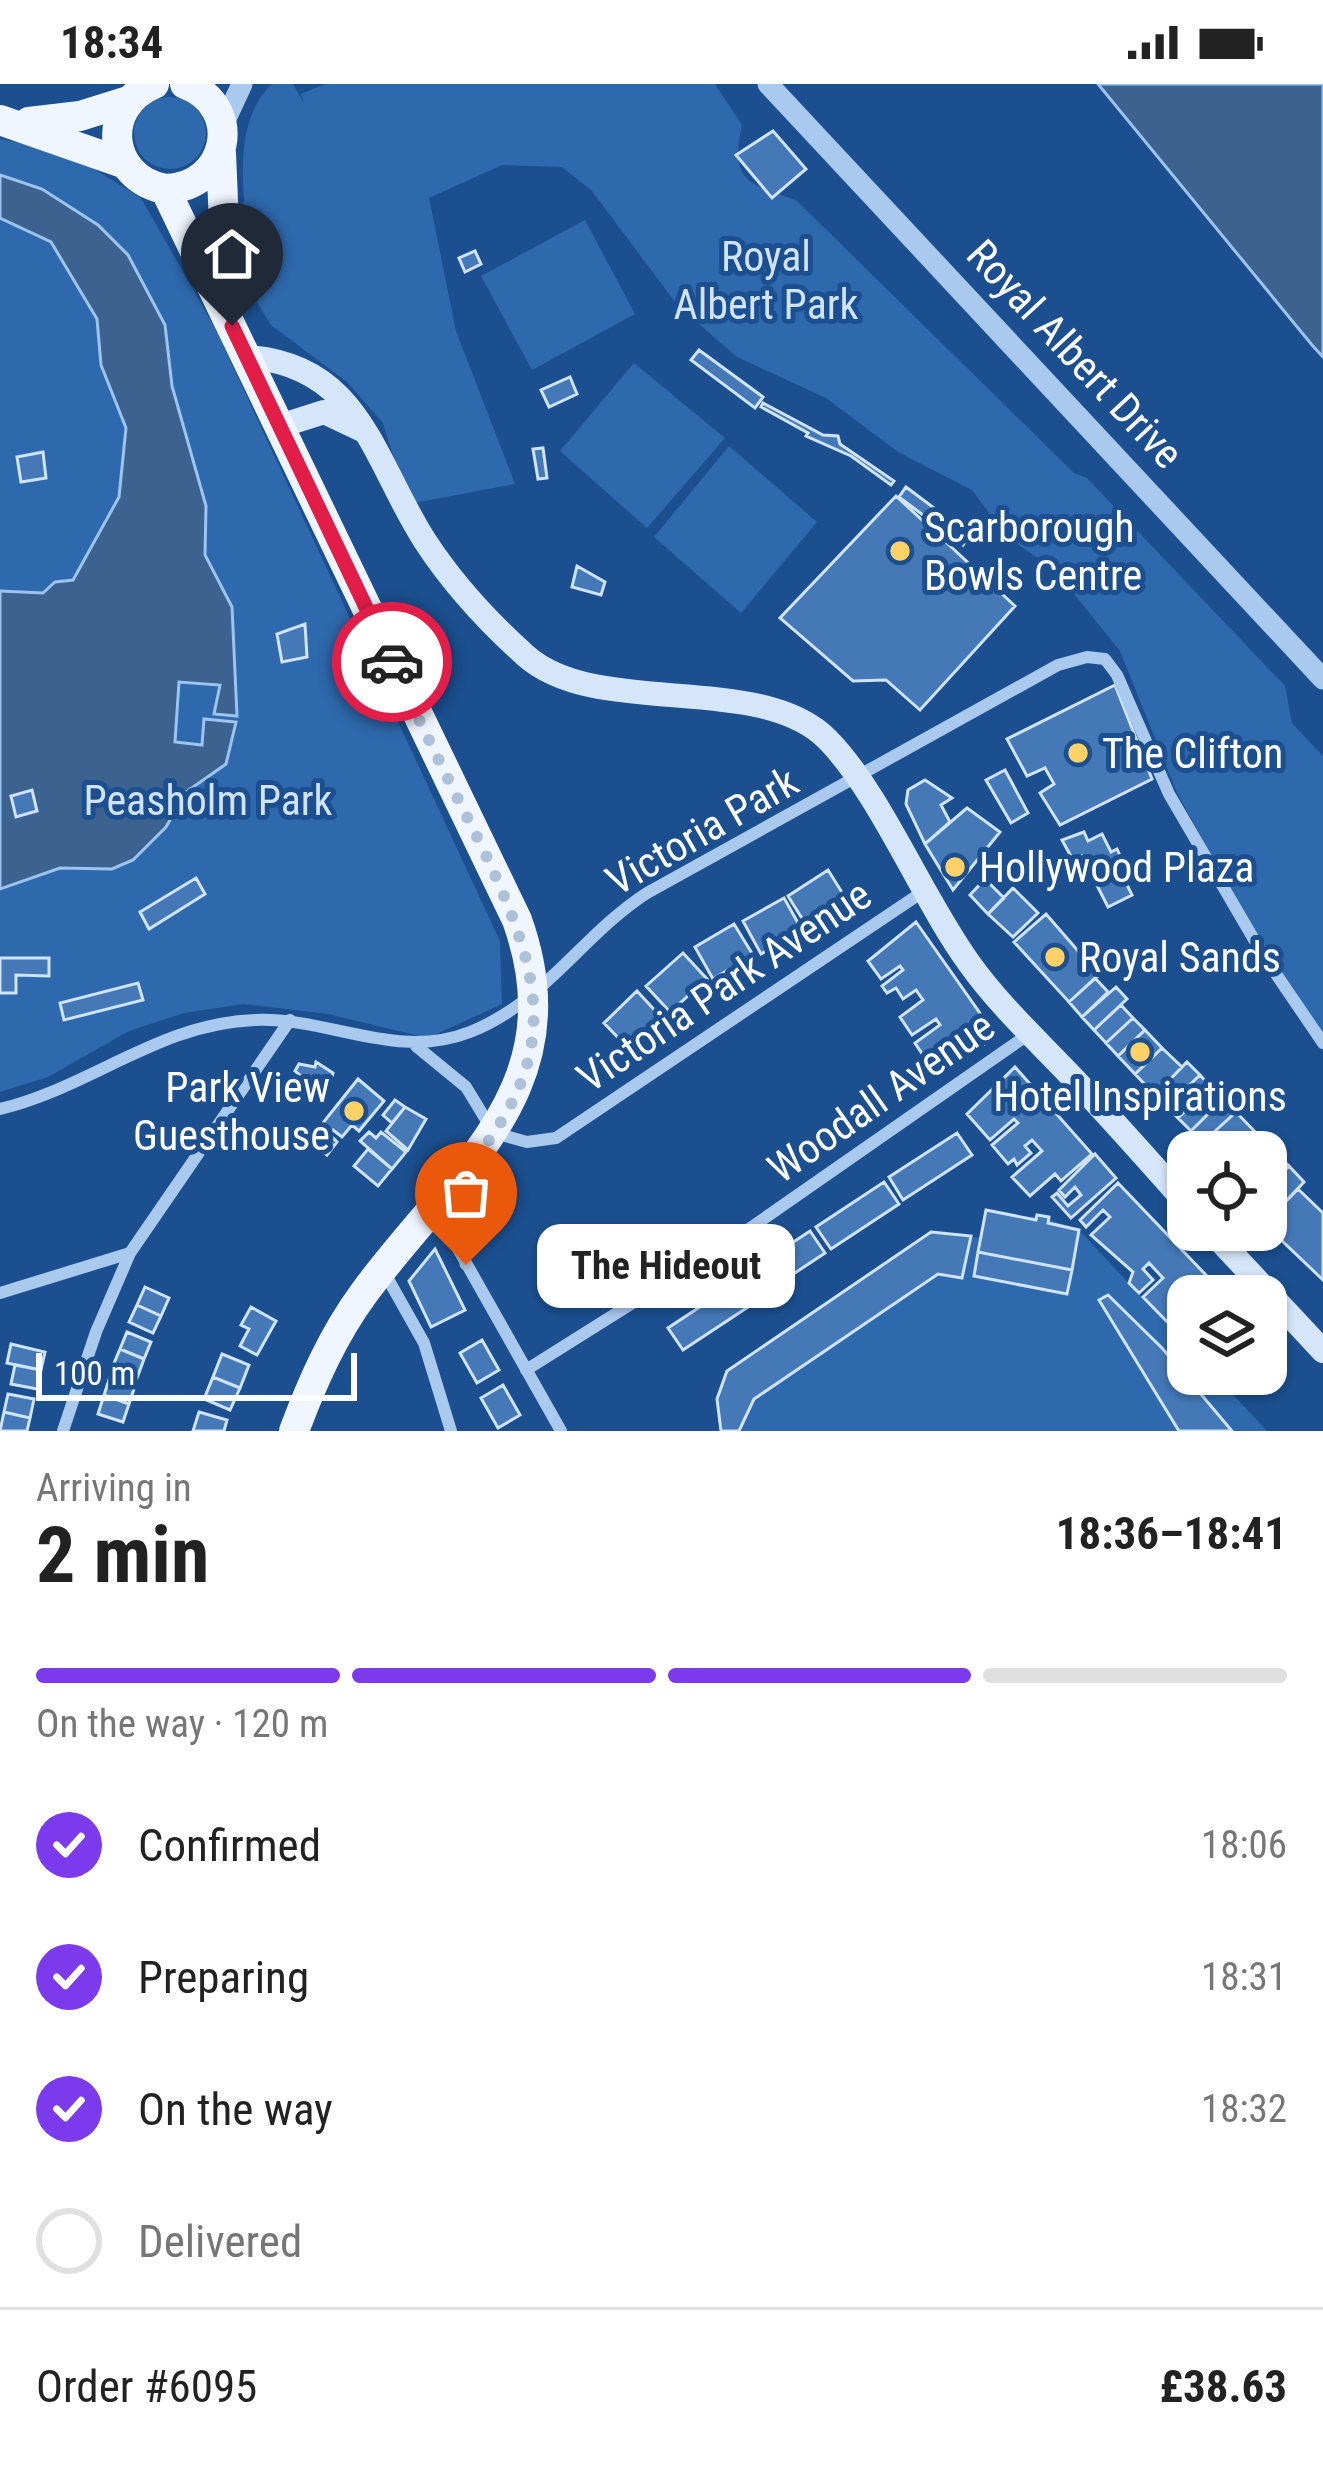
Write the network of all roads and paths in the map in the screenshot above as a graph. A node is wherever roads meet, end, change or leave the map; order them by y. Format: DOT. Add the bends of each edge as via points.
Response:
graph roads {
  1 [pos="185,84"];
  2 [pos="242,84"];
  3 [pos="768,84"];
  4 [pos="141,92"];
  5 [pos="3,121"];
  6 [pos="222,139"];
  7 [pos="123,163"];
  8 [pos="165,189"];
  9 [pos="232,326"];
  10 [pos="248,357"];
  11 [pos="280,426"];
  12 [pos="366,433"];
  13 [pos="1323,679"];
  14 [pos="859,781"];
  15 [pos="921,892"];
  16 [pos="534,998"];
  17 [pos="290,1021"];
  18 [pos="1030,1034"];
  19 [pos="1323,1043"];
  20 [pos="416,1046"];
  21 [pos="0,1109"];
  22 [pos="494,1133"];
  23 [pos="1167,1182"];
  24 [pos="434,1207"];
  25 [pos="1230,1251"];
  26 [pos="130,1253"];
  27 [pos="382,1269"];
  28 [pos="0,1293"];
  29 [pos="1323,1351"];
  30 [pos="526,1370"];
  31 [pos="63,1431"];
  32 [pos="294,1431"];
  33 [pos="452,1431"];
  34 [pos="561,1431"];
  1 -- 6 [label="main road" via="212,103"];
  2 -- 6 [label="street"];
  3 -- 13 [label="street, Royal Albert Drive"];
  4 -- 5 [label="main road" via="68,118"];
  4 -- 7 [label="main road" via="116,131"];
  5 -- 7 [label="main road"];
  6 -- 8 [label="main road" via="200,181"];
  6 -- 9 [label="main road" via="221,241"];
  7 -- 8 [label="main road" via="145,184"];
  8 -- 9 [label="main road"];
  9 -- 10 [label="main road"];
  10 -- 11 [label="main road"];
  10 -- 12 [label="main road" via="308,370 339,394"];
  11 -- 12 [label="main road" via="324,412"];
  11 -- 16 [label="main road" via="517,920"];
  12 -- 14 [label="main road" via="427,544 473,605 532,662 573,680 739,704 801,722 826,738"];
  14 -- 15 [label="main road"];
  14 -- 16 [label="street, Victoria Park" via="624,908"];
  14 -- 19 [label="street, Victoria Park" via="1058,665 1105,659 1216,876"];
  15 -- 18 [label="main road" via="971,967"];
  15 -- 22 [label="street, Victoria Park Avenue" via="556,1138 527,1142"];
  16 -- 20 [label="street, Victoria Park" via="464,1035"];
  16 -- 22 [label="main road" via="525,1069"];
  17 -- 20 [label="street"];
  17 -- 21 [label="street" via="235,1021 160,1037 88,1080"];
  17 -- 26 [label="street"];
  18 -- 23 [label="main road"];
  18 -- 30 [label="street, Woodall Avenue" via="736,1238"];
  20 -- 22 [label="street" via="466,1087"];
  22 -- 24 [label="main road"];
  24 -- 27 [label="main road"];
  24 -- 30 [label="street"];
  25 -- 29 [label="main road"];
  26 -- 28 [label="street"];
  26 -- 31 [label="street"];
  27 -- 32 [label="main road" via="343,1325"];
  27 -- 33 [label="street" via="424,1343"];
  30 -- 34 [label="street"];
}
